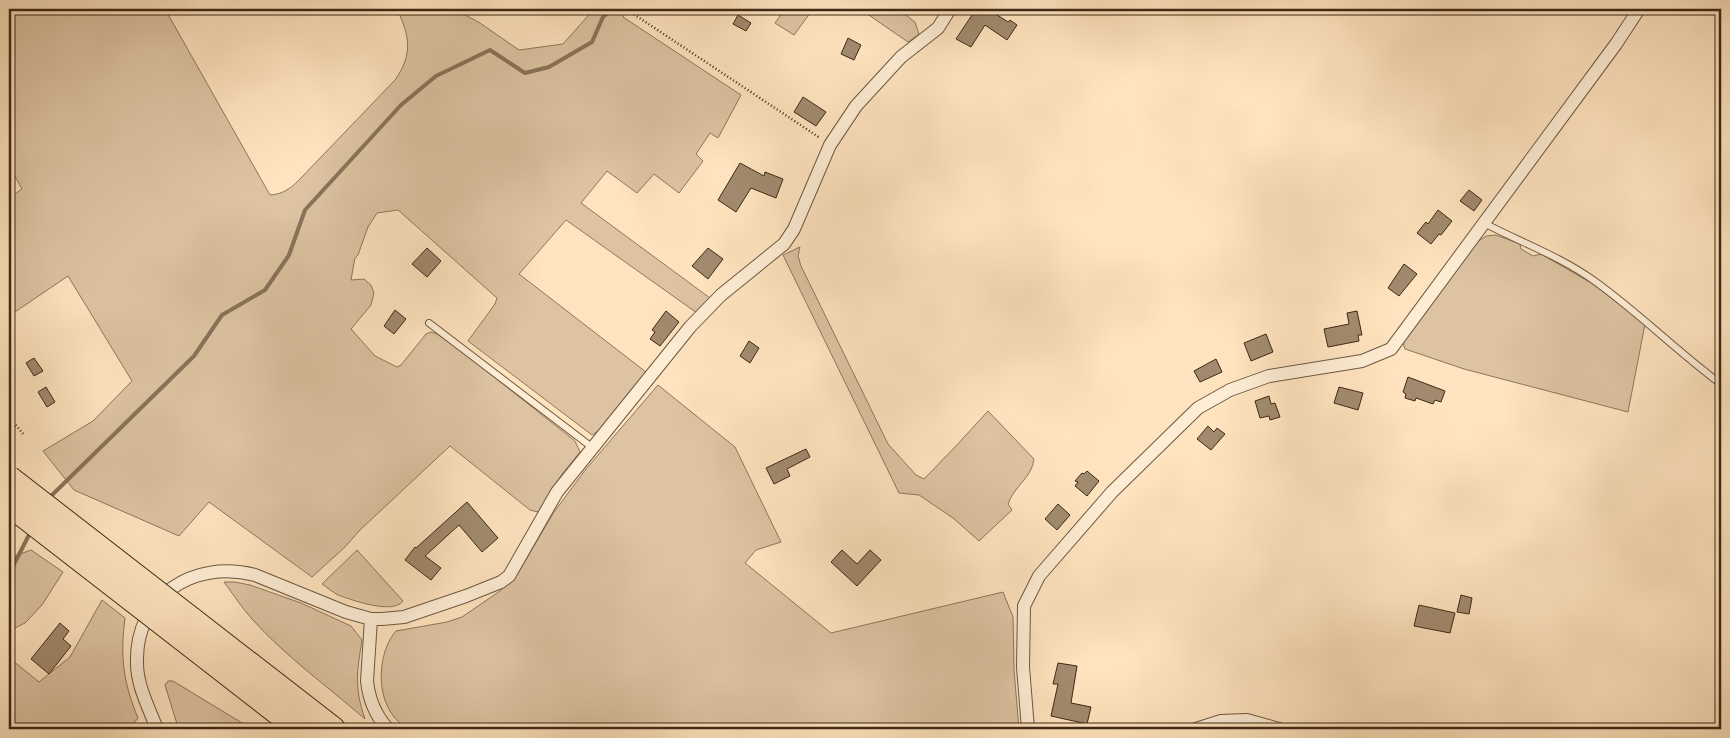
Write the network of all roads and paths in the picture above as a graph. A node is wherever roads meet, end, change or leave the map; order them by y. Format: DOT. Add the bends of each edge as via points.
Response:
graph roads {
  1 [pos="621,9"];
  2 [pos="950,9"];
  3 [pos="1639,9"];
  4 [pos="830,145"];
  5 [pos="1484,223"];
  6 [pos="429,323"];
  7 [pos="1721,384"];
  8 [pos="9,417"];
  9 [pos="24,436"];
  10 [pos="593,448"];
  11 [pos="9,478"];
  12 [pos="9,504"];
  13 [pos="371,619"];
  14 [pos="185,627"];
  15 [pos="157,729"];
  16 [pos="299,729"];
  17 [pos="333,729"];
  18 [pos="388,729"];
  19 [pos="1028,729"];
  20 [pos="1196,729"];
  21 [pos="1279,729"];
  1 -- 4 [label="path" via="634,14"];
  2 -- 4 [label="street" via="938,28 901,57 856,106"];
  3 -- 5 [label="street"];
  4 -- 10 [label="street" via="794,229 784,244 721,295 690,327"];
  5 -- 7 [label="lane" via="1547,252 1595,282"];
  5 -- 19 [label="street" via="1391,349 1362,361 1269,376 1230,390 1198,408 1112,492 1039,576 1024,606 1023,668"];
  6 -- 10 [label="lane"];
  8 -- 9 [label="path"];
  10 -- 13 [label="street" via="558,492 509,576 466,596 404,617"];
  11 -- 14 [label="highway, bridge"];
  12 -- 14 [label="highway, bridge"];
  13 -- 15 [label="street" via="243,572 218,571 181,582 162,596 151,610 137,651 138,678"];
  13 -- 18 [label="street" via="368,691 379,719"];
  14 -- 16 [label="highway"];
  14 -- 17 [label="highway"];
  20 -- 21 [label="street" via="1221,721 1247,720"];
}
